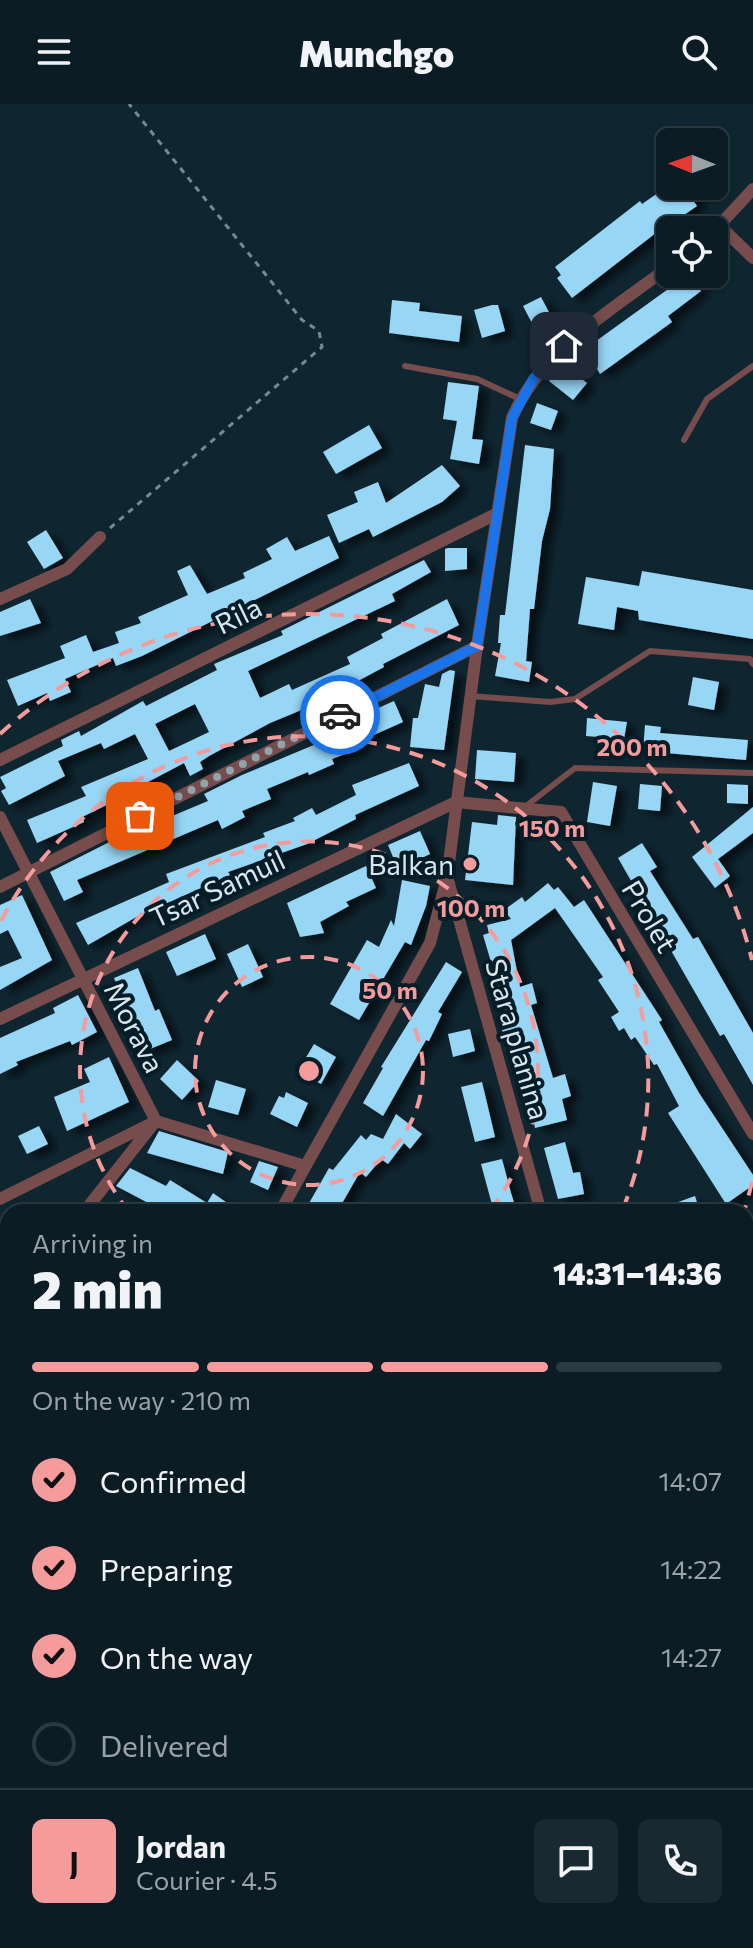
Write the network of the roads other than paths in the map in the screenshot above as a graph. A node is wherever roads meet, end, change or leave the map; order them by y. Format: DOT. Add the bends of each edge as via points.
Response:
graph roads {
  1 [pos="753,189"];
  2 [pos="728,217"];
  3 [pos="728,238"];
  4 [pos="753,258"];
  5 [pos="656,277"];
  6 [pos="405,366"];
  7 [pos="753,366"];
  8 [pos="520,399"];
  9 [pos="684,440"];
  10 [pos="496,514"];
  11 [pos="100,537"];
  12 [pos="0,599"];
  13 [pos="477,646"];
  14 [pos="753,664"];
  15 [pos="470,696"];
  16 [pos="0,760"];
  17 [pos="753,773"];
  18 [pos="456,802"];
  19 [pos="522,808"];
  20 [pos="0,817"];
  21 [pos="28,873"];
  22 [pos="447,878"];
  23 [pos="0,887"];
  24 [pos="83,979"];
  25 [pos="0,1019"];
  26 [pos="156,1121"];
  27 [pos="753,1134"];
  28 [pos="305,1166"];
  29 [pos="0,1199"];
  30 [pos="90,1204"];
  31 [pos="284,1204"];
  32 [pos="539,1204"];
  1 -- 2 [label="street"];
  3 -- 4 [label="street"];
  5 -- 8 [label="street" via="564,346"];
  6 -- 8 [label="lane" via="477,379"];
  7 -- 9 [label="lane" via="707,399"];
  8 -- 10 [label="street" via="506,439"];
  10 -- 13 [label="street"];
  10 -- 16 [label="street, Rila"];
  11 -- 12 [label="street" via="67,569"];
  13 -- 15 [label="street"];
  13 -- 21 [label="street"];
  14 -- 15 [label="lane" via="750,659 650,651 575,699"];
  15 -- 18 [label="street"];
  17 -- 19 [label="lane" via="575,768"];
  18 -- 19 [label="street, Prolet"];
  18 -- 22 [label="street"];
  18 -- 24 [label="street, Tsar Samuil"];
  19 -- 27 [label="street, Prolet" via="561,812"];
  20 -- 21 [label="street, Morava"];
  21 -- 23 [label="street"];
  21 -- 24 [label="street, Morava"];
  22 -- 28 [label="street" via="430,943"];
  22 -- 32 [label="street, Stara planina"];
  24 -- 25 [label="street, Tsar Samuil"];
  24 -- 26 [label="street, Morava"];
  26 -- 28 [label="street"];
  26 -- 29 [label="street"];
  26 -- 30 [label="street"];
  28 -- 31 [label="street"];
}
